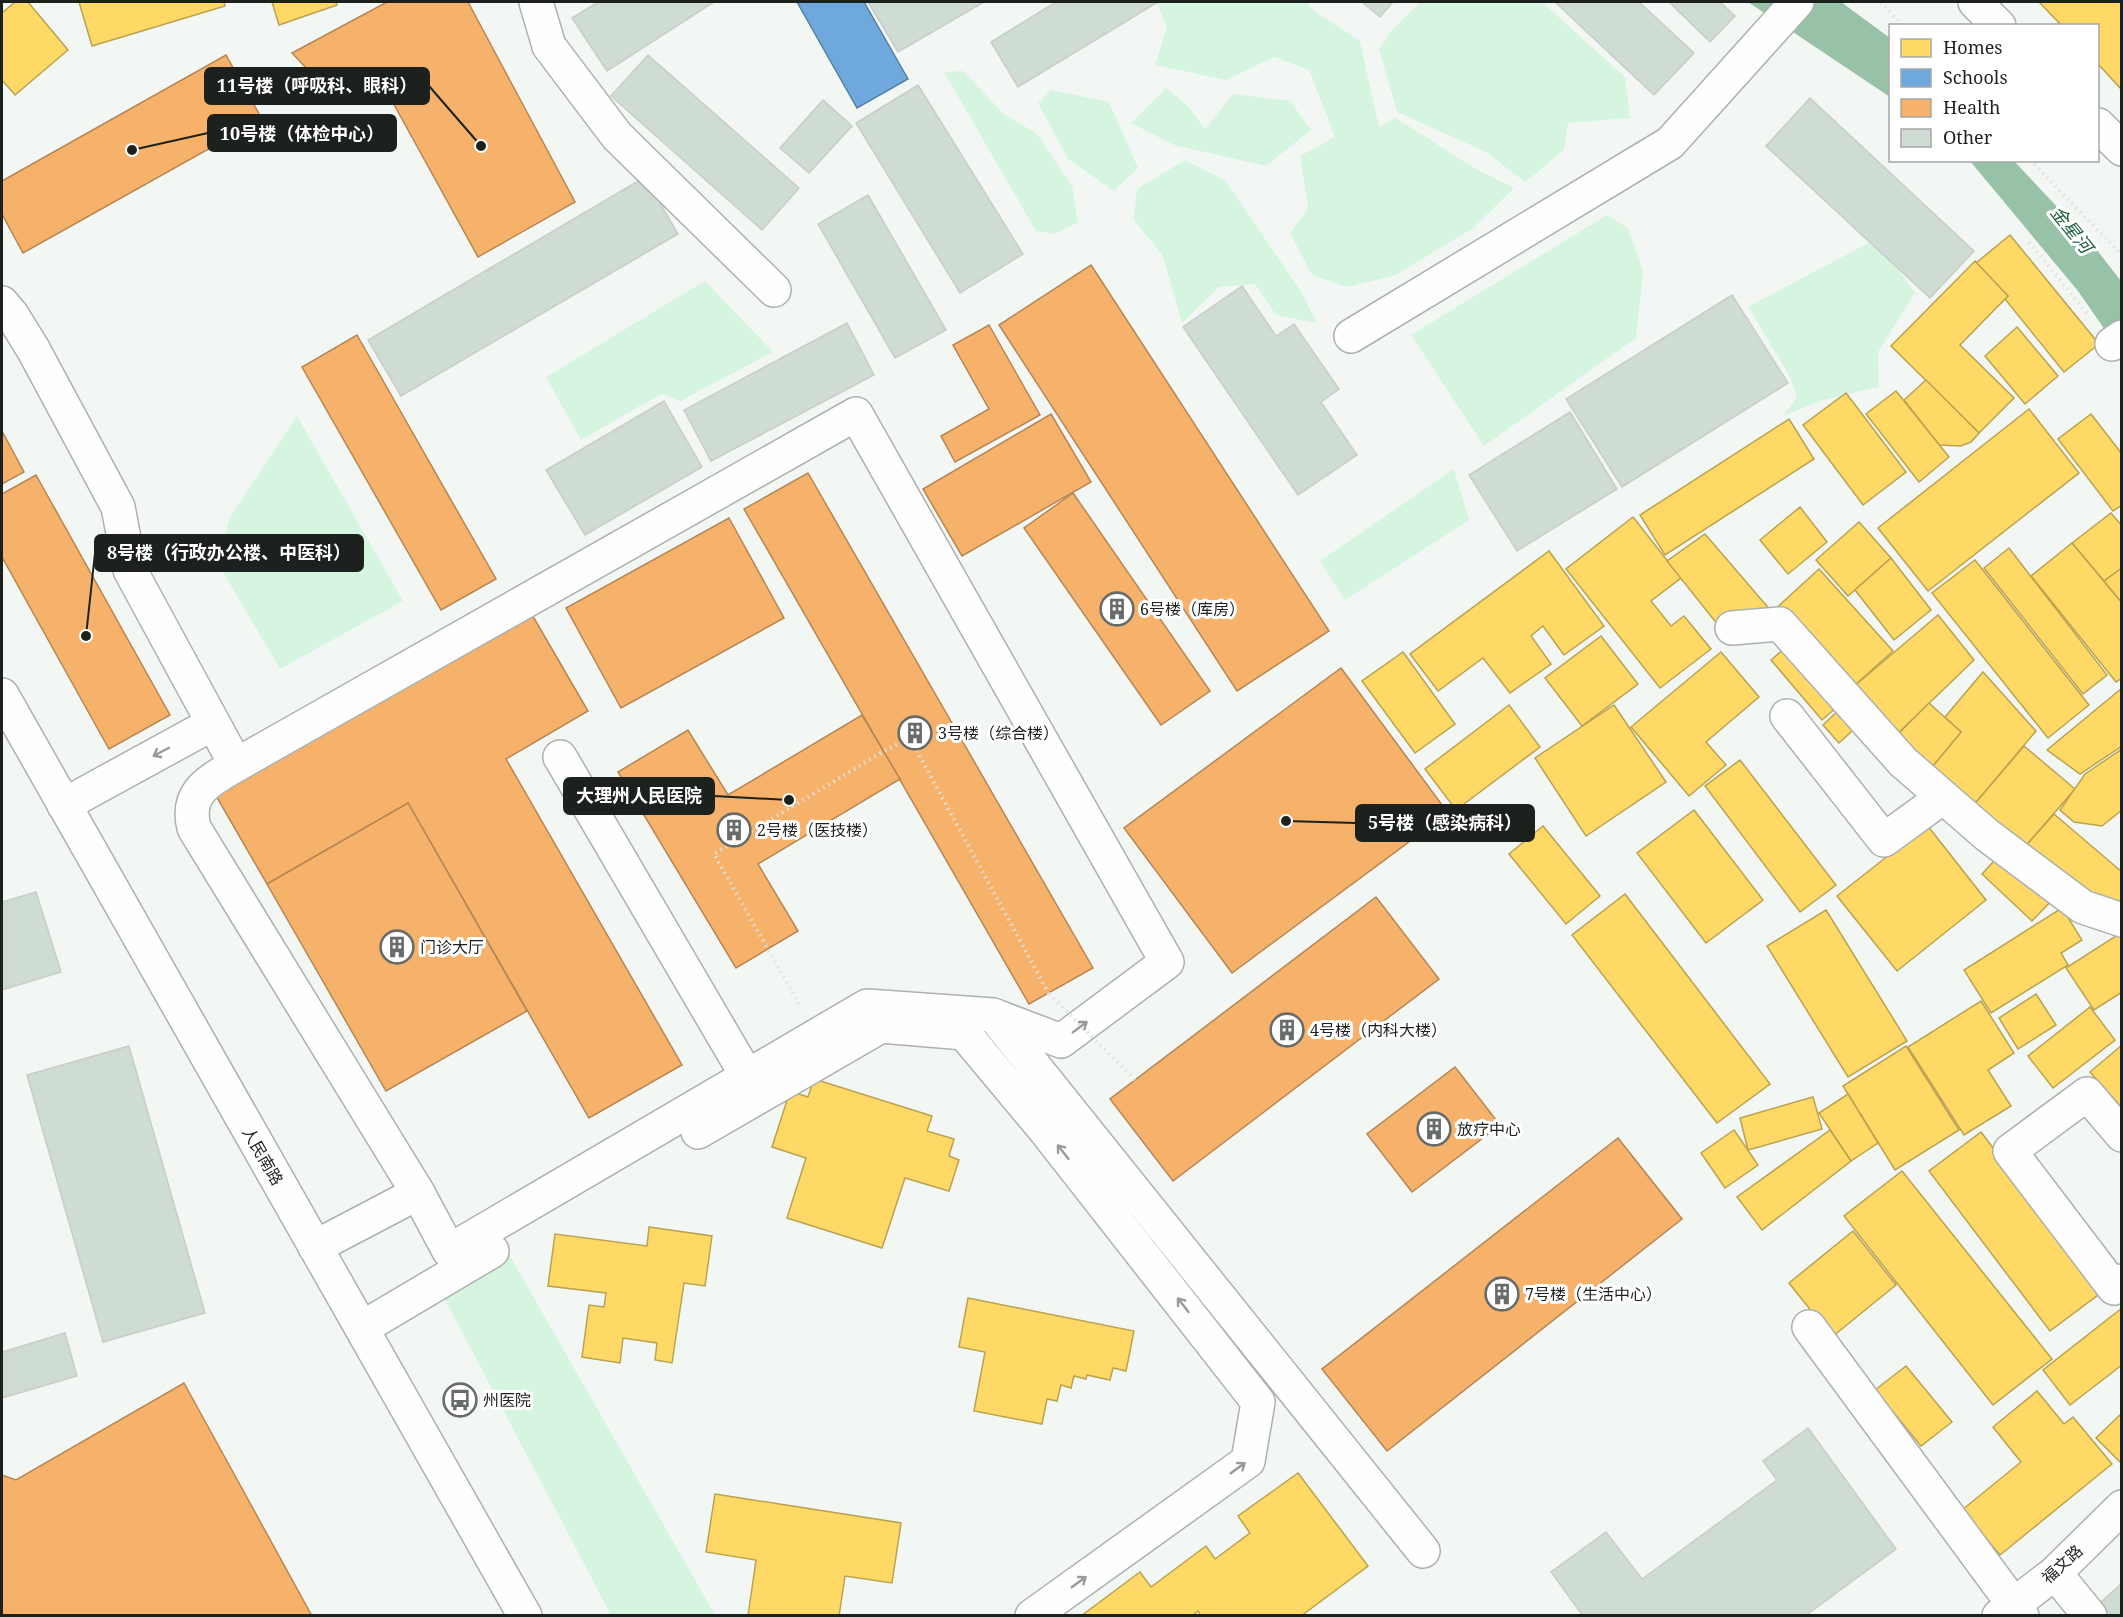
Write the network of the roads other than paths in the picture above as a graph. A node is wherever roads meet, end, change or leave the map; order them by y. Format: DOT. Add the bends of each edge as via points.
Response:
graph roads {
  1 [pos="536,2"];
  2 [pos="1975,2"];
  3 [pos="1788,12"];
  4 [pos="1997,24"];
  5 [pos="2099,127"];
  6 [pos="2121,149"];
  7 [pos="774,290"];
  8 [pos="7,309"];
  9 [pos="1351,336"];
  10 [pos="1732,628"];
  11 [pos="2,695"];
  12 [pos="1787,716"];
  13 [pos="212,724"];
  14 [pos="560,757"];
  15 [pos="236,765"];
  16 [pos="1943,797"];
  17 [pos="64,805"];
  18 [pos="2121,920"];
  19 [pos="993,1015"];
  20 [pos="747,1076"];
  21 [pos="2121,1135"];
  22 [pos="418,1193"];
  23 [pos="315,1247"];
  24 [pos="2121,1281"];
  25 [pos="1809,1327"];
  26 [pos="362,1329"];
  27 [pos="2121,1507"];
  28 [pos="2121,1536"];
  29 [pos="1423,1551"];
  30 [pos="2061,1581"];
  31 [pos="2016,1612"];
  32 [pos="525,1616"];
  33 [pos="1032,1616"];
  34 [pos="2090,1616"];
  1 -- 7 [label="street" via="549,46 617,136"];
  2 -- 4 [label="street"];
  3 -- 9 [label="street" via="1670,143"];
  5 -- 6 [label="street"];
  8 -- 13 [label="street" via="33,349 118,507 130,570"];
  10 -- 16 [label="street" via="1780,624 1903,762"];
  11 -- 17 [label="street, 人民南路"];
  12 -- 16 [label="street" via="1884,840"];
  13 -- 15 [label="street"];
  13 -- 17 [label="street, one-way"];
  14 -- 20 [label="street"];
  19 -- 15 [label="street, one-way" via="1061,1041 1167,962 856,414"];
  15 -- 22 [label="street" via="208,782 196,796 190,814 194,828"];
  16 -- 18 [label="street" via="2083,907"];
  17 -- 23 [label="street, 人民南路"];
  19 -- 20 [label="street" via="867,1006"];
  19 -- 29 [label="street"];
  20 -- 22 [label="street" via="449,1251"];
  21 -- 24 [label="street" via="2087,1094 2010,1151 2114,1288"];
  22 -- 23 [label="street"];
  23 -- 26 [label="street, 人民南路"];
  25 -- 31 [label="street"];
  26 -- 32 [label="street, 人民南路"];
  33 -- 26 [label="street, one-way" via="1248,1461 1258,1402 964,1033 881,1026"];
  27 -- 30 [label="street, 福文路"];
  28 -- 30 [label="street, 福文路"];
  30 -- 31 [label="street, 福文路"];
  30 -- 34 [label="street"];
}
